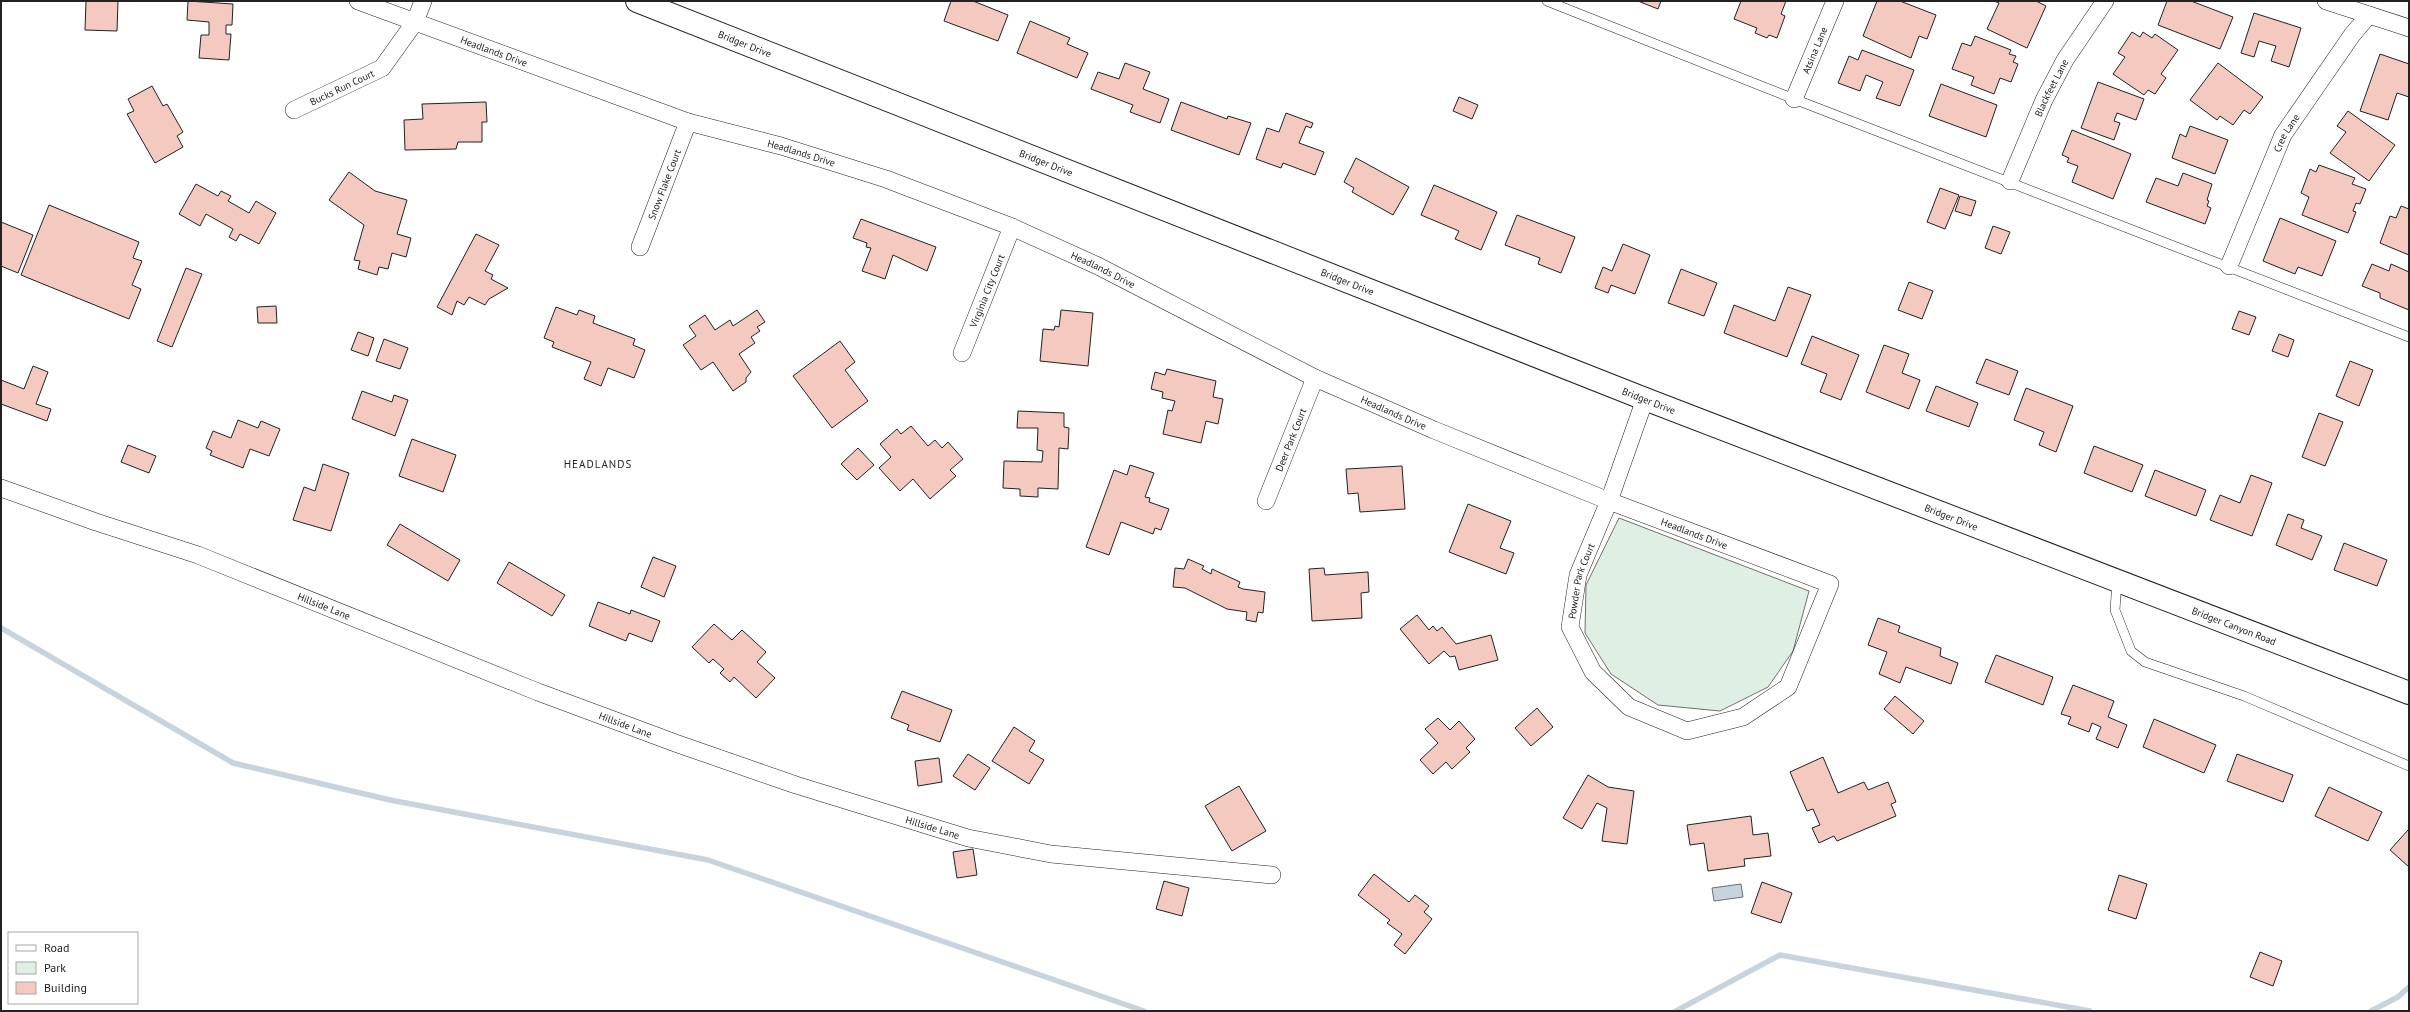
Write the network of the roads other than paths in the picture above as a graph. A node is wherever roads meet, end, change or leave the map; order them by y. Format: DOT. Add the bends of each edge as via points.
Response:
graph roads {
  1 [pos="358,1"];
  2 [pos="423,1"];
  3 [pos="637,1"];
  4 [pos="1547,1"];
  5 [pos="1835,1"];
  6 [pos="2105,1"];
  7 [pos="2326,1"];
  8 [pos="2369,15"];
  9 [pos="415,22"];
  10 [pos="2409,28"];
  11 [pos="1794,99"];
  12 [pos="294,110"];
  13 [pos="688,122"];
  14 [pos="2010,182"];
  15 [pos="1012,227"];
  16 [pos="640,247"];
  17 [pos="2229,266"];
  18 [pos="2409,337"];
  19 [pos="962,354"];
  20 [pos="1315,378"];
  21 [pos="1644,398"];
  22 [pos="1,488"];
  23 [pos="1266,501"];
  24 [pos="1609,501"];
  25 [pos="2060,558"];
  26 [pos="2118,579"];
  27 [pos="1830,584"];
  28 [pos="2409,693"];
  29 [pos="2409,766"];
  30 [pos="1272,875"];
  1 -- 9 [label="street, Headlands Drive"];
  2 -- 9 [label="street, Bucks Run Court"];
  3 -- 21 [label="main road, Bridger Drive"];
  4 -- 11 [label="lane"];
  5 -- 11 [label="street, Atsina Lane"];
  6 -- 14 [label="street, Blackfeet Lane" via="2058,73"];
  7 -- 8 [label="street"];
  8 -- 10 [label="street"];
  8 -- 17 [label="street, Cree Lane" via="2283,135"];
  9 -- 12 [label="street, Bucks Run Court" via="382,68"];
  9 -- 13 [label="street, Headlands Drive"];
  11 -- 14 [label="lane"];
  13 -- 15 [label="street, Headlands Drive" via="782,146 886,179"];
  13 -- 16 [label="street, Snow Flake Court"];
  14 -- 17 [label="lane"];
  15 -- 19 [label="street, Virginia City Court"];
  15 -- 20 [label="street, Headlands Drive" via="1098,266"];
  17 -- 18 [label="lane"];
  20 -- 23 [label="street, Deer Park Court"];
  20 -- 24 [label="street, Headlands Drive" via="1434,430"];
  21 -- 24 [label="street, Powder Park Court"];
  21 -- 25 [label="main road, Bridger Drive"];
  22 -- 30 [label="street, Hillside Lane" via="198,555 530,689 678,744 796,785 968,838 1051,854"];
  24 -- 27 [label="street, Headlands Drive"];
  24 -- 27 [label="street, Powder Park Court" via="1578,575 1570,627 1593,672 1629,707 1687,731 1743,717 1788,686"];
  25 -- 26 [label="main road, Bridger Canyon Road"];
  26 -- 28 [label="main road, Bridger Canyon Road"];
  26 -- 29 [label="lane" via="2115,610 2131,651 2145,662 2244,696"];
}
